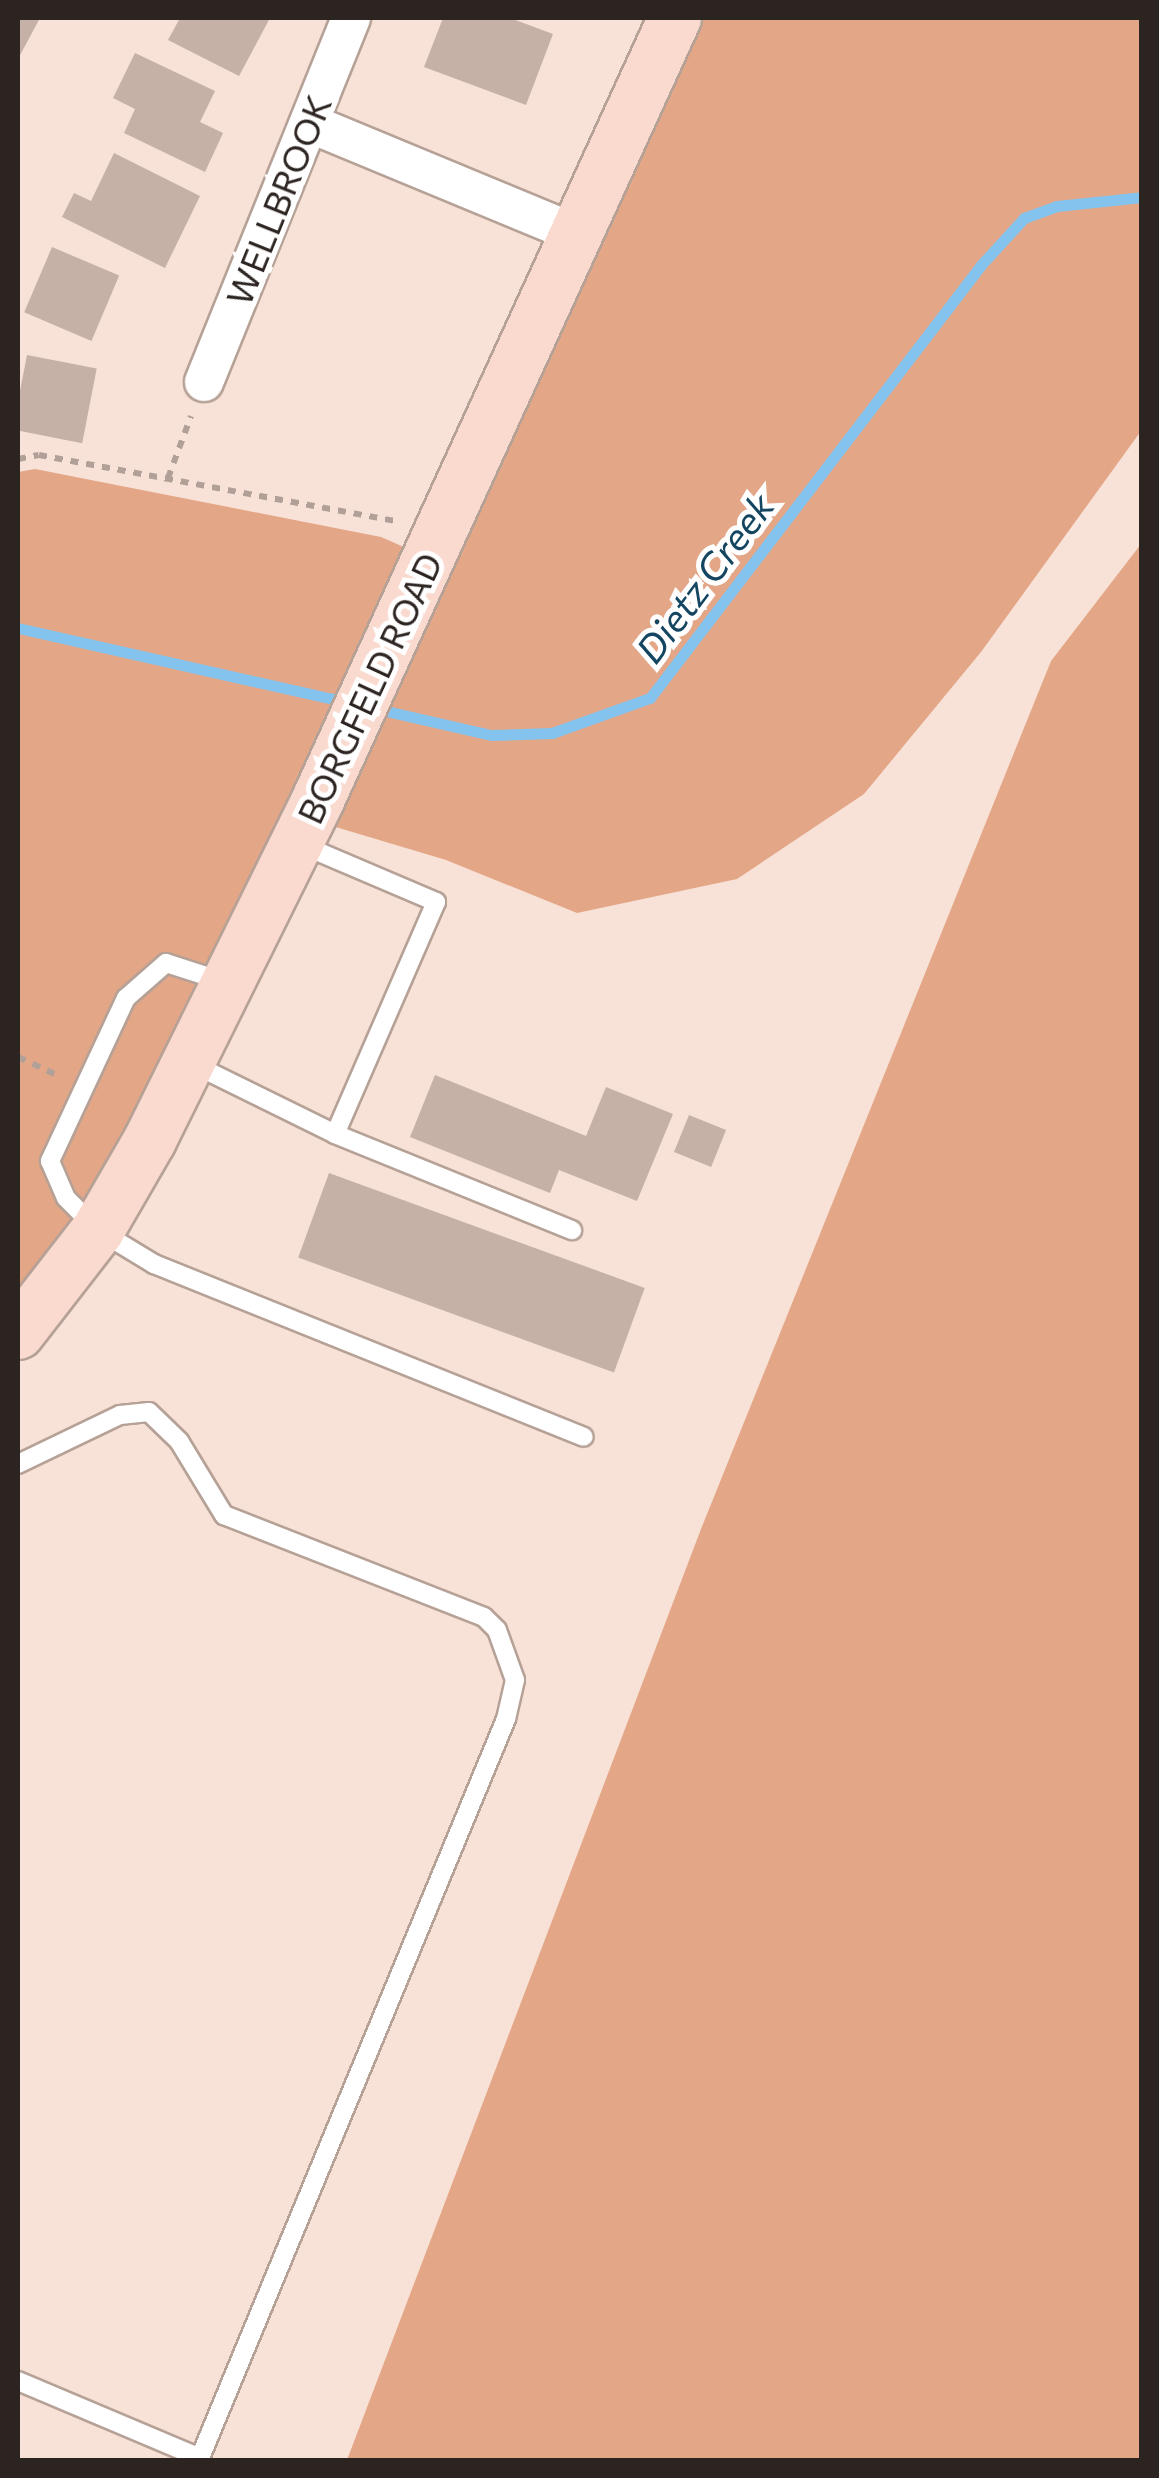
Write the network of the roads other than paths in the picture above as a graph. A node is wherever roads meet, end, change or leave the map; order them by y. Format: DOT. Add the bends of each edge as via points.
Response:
graph roads {
  1 [pos="351,18"];
  2 [pos="675,18"];
  3 [pos="309,123"];
  4 [pos="577,234"];
  5 [pos="204,382"];
  6 [pos="307,822"];
  7 [pos="225,982"];
  8 [pos="188,1062"];
  9 [pos="335,1134"];
  10 [pos="98,1230"];
  11 [pos="572,1230"];
  12 [pos="18,1332"];
  13 [pos="584,1436"];
  14 [pos="18,1464"];
  15 [pos="18,2382"];
  16 [pos="200,2459"];
  1 -- 3 [label="street, WELLBROOK"];
  2 -- 4 [label="street, BORGFELD ROAD"];
  3 -- 4 [label="street"];
  3 -- 5 [label="street, WELLBROOK"];
  4 -- 6 [label="street, BORGFELD ROAD"];
  6 -- 7 [label="street, BORGFELD ROAD"];
  6 -- 9 [label="lane" via="436,902"];
  7 -- 8 [label="street, BORGFELD ROAD"];
  7 -- 10 [label="lane" via="166,964 146,975 114,1017 50,1161 66,1198"];
  8 -- 9 [label="lane"];
  8 -- 10 [label="street, BORGFELD ROAD"];
  9 -- 11 [label="lane"];
  10 -- 12 [label="street, BORGFELD ROAD"];
  10 -- 13 [label="lane" via="154,1264"];
  14 -- 16 [label="lane" via="120,1415 149,1412 179,1441 224,1516 484,1617 497,1630 514,1680 506,1719"];
  15 -- 16 [label="lane"];
}
